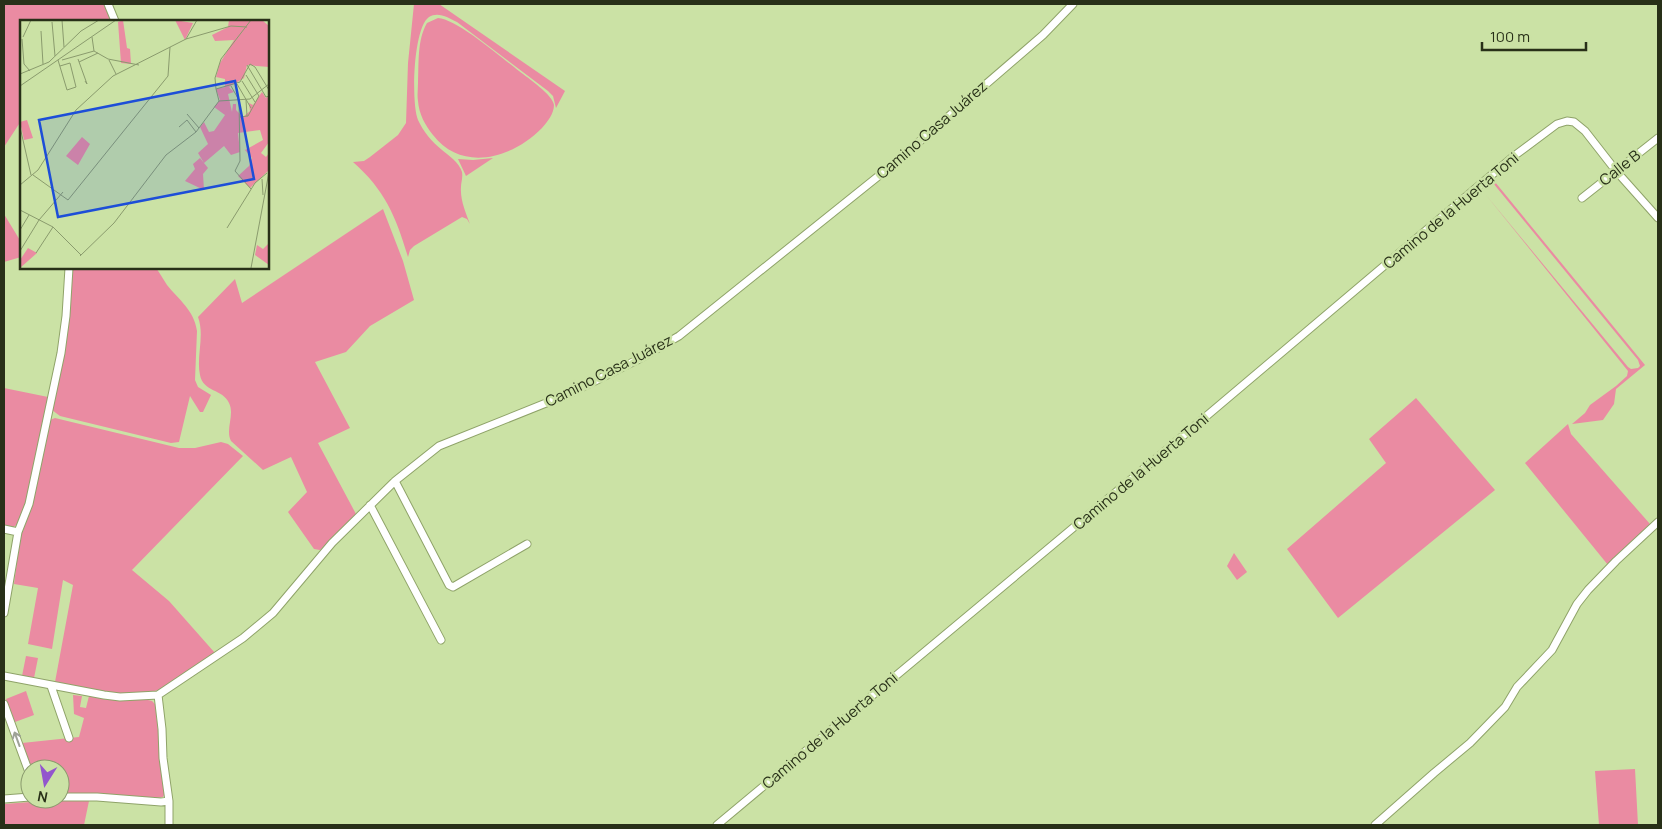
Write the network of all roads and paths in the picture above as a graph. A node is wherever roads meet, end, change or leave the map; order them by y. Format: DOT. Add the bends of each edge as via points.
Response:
graph roads {
  1 [pos="108,4"];
  2 [pos="1073,4"];
  3 [pos="115,20"];
  4 [pos="1658,138"];
  5 [pos="1617,172"];
  6 [pos="1582,198"];
  7 [pos="1658,218"];
  8 [pos="69,269"];
  9 [pos="395,481"];
  10 [pos="370,505"];
  11 [pos="1658,522"];
  12 [pos="4,529"];
  13 [pos="18,532"];
  14 [pos="527,544"];
  15 [pos="4,613"];
  16 [pos="441,640"];
  17 [pos="4,676"];
  18 [pos="51,686"];
  19 [pos="158,695"];
  20 [pos="4,704"];
  21 [pos="69,738"];
  22 [pos="24,759"];
  23 [pos="70,797"];
  24 [pos="20,798"];
  25 [pos="4,799"];
  26 [pos="169,801"];
  27 [pos="169,825"];
  28 [pos="717,825"];
  29 [pos="1375,825"];
  1 -- 3 [label="street"];
  2 -- 9 [label="street, Camino Casa Juárez" via="1043,35 891,166 679,336 571,393 438,446"];
  4 -- 5 [label="street, Calle B"];
  5 -- 6 [label="street, Calle B"];
  5 -- 7 [label="street"];
  5 -- 28 [label="street, Camino de la Huerta Toni" via="1574,122 1556,124"];
  8 -- 13 [label="street" via="61,353 29,504"];
  9 -- 10 [label="street, Camino Casa Juárez"];
  9 -- 14 [label="street" via="449,585 454,587"];
  10 -- 16 [label="street"];
  10 -- 19 [label="street, Camino Casa Juárez" via="332,543 273,613 244,638"];
  11 -- 29 [label="street" via="1588,590 1552,650 1518,687 1505,707 1470,743"];
  12 -- 13 [label="street"];
  13 -- 15 [label="street"];
  17 -- 18 [label="street"];
  18 -- 19 [label="street" via="120,697"];
  18 -- 21 [label="street"];
  19 -- 26 [label="street"];
  22 -- 20 [label="street, one-way"];
  23 -- 26 [label="street"];
  24 -- 25 [label="street"];
  26 -- 27 [label="street"];
}
